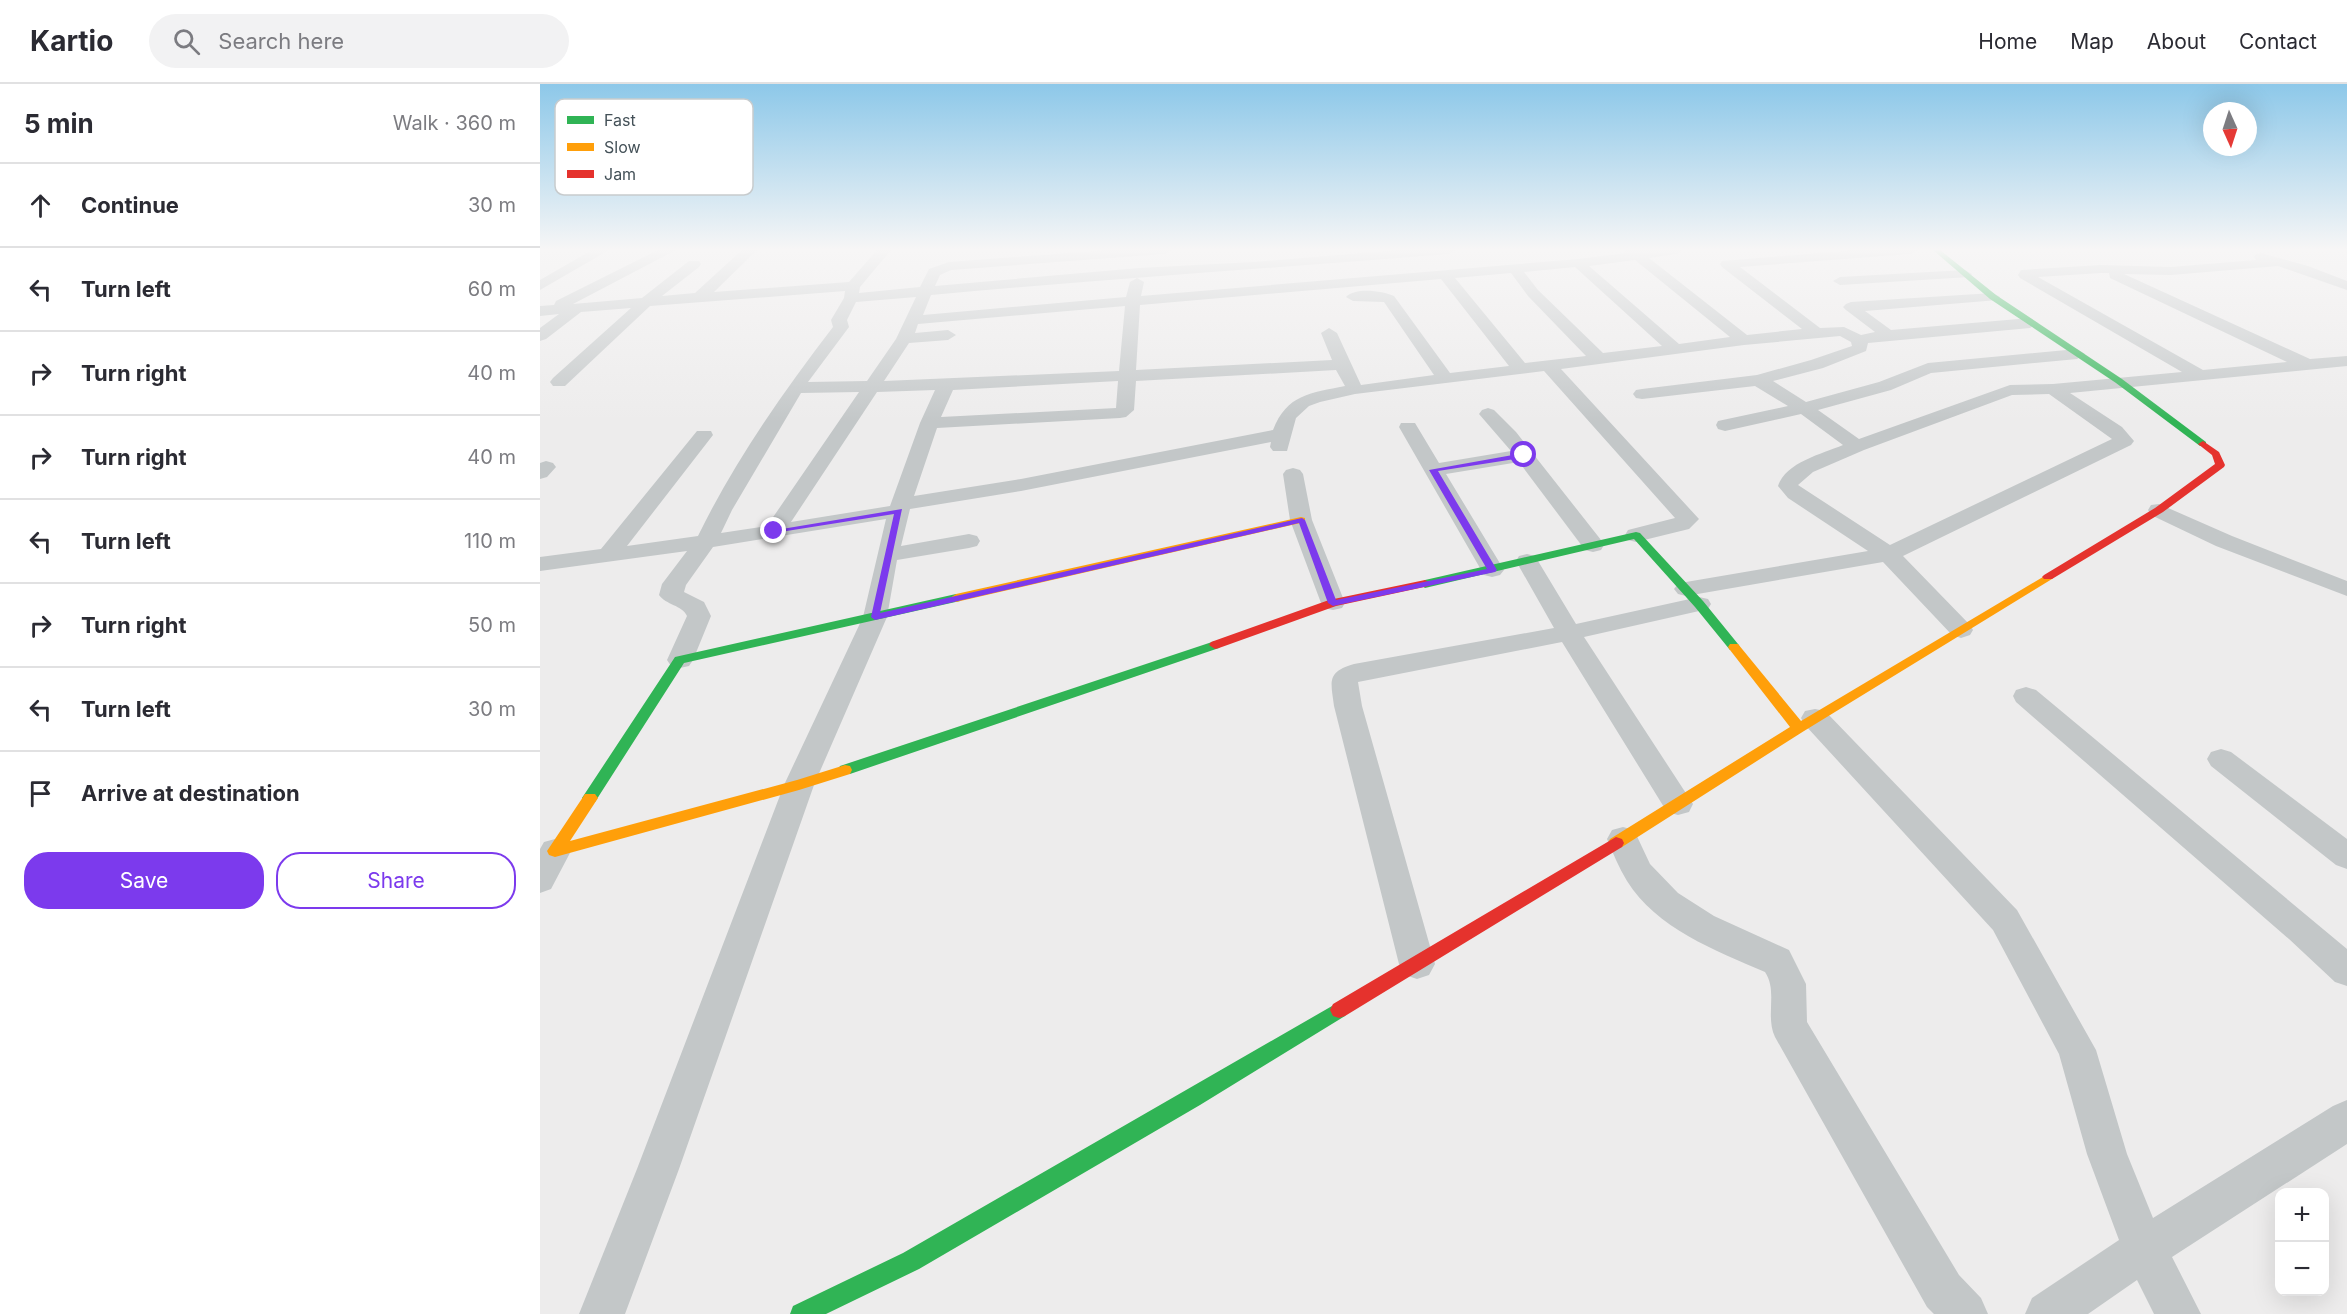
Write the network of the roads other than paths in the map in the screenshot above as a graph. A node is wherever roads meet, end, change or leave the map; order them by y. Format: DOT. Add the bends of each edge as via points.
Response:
graph roads {
  1 [pos="584,307"];
  2 [pos="640,307"];
  3 [pos="845,307"];
  4 [pos="919,307"];
  5 [pos="1126,307"];
  6 [pos="1131,307"];
  7 [pos="1133,307"];
  8 [pos="1144,307"];
  9 [pos="1395,307"];
  10 [pos="1471,307"];
  11 [pos="1547,307"];
  12 [pos="1628,307"];
  13 [pos="1703,307"];
  14 [pos="1784,307"];
  15 [pos="1852,307"];
  16 [pos="2008,307"];
  17 [pos="2082,307"];
  18 [pos="2184,307"];
  19 [pos="578,308"];
  20 [pos="1214,310"];
  21 [pos="545,311"];
  22 [pos="915,320"];
  23 [pos="2030,323"];
  24 [pos="1018,327"];
  25 [pos="961,333"];
  26 [pos="1329,333"];
  27 [pos="1817,333"];
  28 [pos="1888,335"];
  29 [pos="540,336"];
  30 [pos="904,339"];
  31 [pos="1744,340"];
  32 [pos="1859,340"];
  33 [pos="1674,349"];
  34 [pos="2077,354"];
  35 [pos="1598,358"];
  36 [pos="2347,361"];
  37 [pos="1547,364"];
  38 [pos="2307,364"];
  39 [pos="1341,365"];
  40 [pos="1520,368"];
  41 [pos="2198,374"];
  42 [pos="1128,376"];
  43 [pos="1445,378"];
  44 [pos="1758,380"];
  45 [pos="2119,381"];
  46 [pos="558,382"];
  47 [pos="945,385"];
  48 [pos="870,386"];
  49 [pos="795,388"];
  50 [pos="1355,388"];
  51 [pos="2053,389"];
  52 [pos="1642,394"];
  53 [pos="1804,408"];
  54 [pos="1488,414"];
  55 [pos="929,423"];
  56 [pos="1725,424"];
  57 [pos="1408,427"];
  58 [pos="704,435"];
  59 [pos="1857,446"];
  60 [pos="1524,455"];
  61 [pos="1433,470"];
  62 [pos="1293,474"];
  63 [pos="900,507"];
  64 [pos="2159,510"];
  65 [pos="1302,520"];
  66 [pos="774,531"];
  67 [pos="1636,535"];
  68 [pos="706,542"];
  69 [pos="969,542"];
  70 [pos="1593,545"];
  71 [pos="1888,554"];
  72 [pos="608,555"];
  73 [pos="887,555"];
  74 [pos="1527,561"];
  75 [pos="540,564"];
  76 [pos="1492,570"];
  77 [pos="2347,589"];
  78 [pos="1692,596"];
  79 [pos="1333,603"];
  80 [pos="875,617"];
  81 [pos="1961,630"];
  82 [pos="1569,633"];
  83 [pos="680,660"];
  84 [pos="2026,696"];
  85 [pos="1807,723"];
  86 [pos="2221,759"];
  87 [pos="799,785"];
  88 [pos="1678,804"];
  89 [pos="1623,839"];
  90 [pos="555,851"];
  91 [pos="2347,856"];
  92 [pos="540,880"];
  93 [pos="1417,964"];
  94 [pos="2347,971"];
  95 [pos="2347,1120"];
  96 [pos="2144,1249"];
  97 [pos="602,1314"];
  98 [pos="801,1314"];
  99 [pos="1965,1314"];
  100 [pos="2048,1314"];
  101 [pos="2178,1314"];
  1 -- 19 [label="street"];
  2 -- 46 [label="street"];
  3 -- 49 [label="street" via="839,320 841,327"];
  4 -- 22 [label="street"];
  5 -- 22 [label="street"];
  6 -- 24 [label="street"];
  7 -- 42 [label="street"];
  8 -- 20 [label="street"];
  9 -- 43 [label="street"];
  10 -- 40 [label="street"];
  11 -- 35 [label="street"];
  12 -- 33 [label="street"];
  13 -- 31 [label="street"];
  14 -- 27 [label="street"];
  15 -- 28 [label="street"];
  16 -- 23 [label="street"];
  17 -- 41 [label="street"];
  18 -- 38 [label="street"];
  19 -- 21 [label="street"];
  19 -- 29 [label="street"];
  22 -- 30 [label="street"];
  23 -- 28 [label="street"];
  23 -- 34 [label="street"];
  25 -- 30 [label="street"];
  26 -- 39 [label="street"];
  27 -- 31 [label="street"];
  27 -- 32 [label="street" via="1844,332"];
  28 -- 32 [label="street"];
  30 -- 48 [label="street"];
  31 -- 33 [label="street"];
  32 -- 44 [label="street" via="1860,348"];
  33 -- 35 [label="street"];
  34 -- 45 [label="street"];
  34 -- 53 [label="street" via="1929,368 1885,386"];
  35 -- 37 [label="street"];
  36 -- 38 [label="street"];
  37 -- 40 [label="street"];
  37 -- 67 [label="street" via="1688,519"];
  38 -- 41 [label="street"];
  39 -- 42 [label="street"];
  39 -- 50 [label="street"];
  40 -- 43 [label="street"];
  41 -- 45 [label="street"];
  42 -- 47 [label="street"];
  42 -- 55 [label="street" via="1125,410 1120,413"];
  43 -- 50 [label="street"];
  44 -- 52 [label="street"];
  44 -- 53 [label="street"];
  45 -- 51 [label="street"];
  45 -- 64 [label="street" via="2216,454 2220,465"];
  47 -- 48 [label="street"];
  47 -- 55 [label="street"];
  48 -- 49 [label="street"];
  48 -- 66 [label="street"];
  49 -- 68 [label="street" via="721,510"];
  50 -- 63 [label="street" via="1294,407 1288,413 1281,440"];
  51 -- 59 [label="street" via="2010,390"];
  51 -- 71 [label="street" via="2124,441"];
  53 -- 56 [label="street"];
  53 -- 59 [label="street"];
  54 -- 60 [label="street"];
  55 -- 63 [label="street"];
  57 -- 61 [label="street"];
  58 -- 72 [label="street"];
  59 -- 71 [label="street" via="1806,468 1788,486"];
  60 -- 61 [label="street"];
  60 -- 70 [label="street"];
  61 -- 76 [label="street"];
  62 -- 65 [label="street"];
  63 -- 66 [label="street"];
  63 -- 73 [label="street"];
  64 -- 77 [label="street" via="2224,541"];
  64 -- 81 [label="street"];
  65 -- 79 [label="street"];
  65 -- 80 [label="street"];
  66 -- 68 [label="street"];
  67 -- 70 [label="street"];
  67 -- 78 [label="street"];
  68 -- 72 [label="street"];
  68 -- 83 [label="street" via="674,584 671,596 695,607 699,616"];
  69 -- 73 [label="street"];
  70 -- 74 [label="street"];
  71 -- 78 [label="street"];
  71 -- 81 [label="street"];
  72 -- 75 [label="street"];
  73 -- 80 [label="street"];
  74 -- 76 [label="street"];
  74 -- 82 [label="street"];
  76 -- 79 [label="street"];
  78 -- 82 [label="street"];
  78 -- 85 [label="street"];
  79 -- 87 [label="street"];
  80 -- 83 [label="street"];
  80 -- 87 [label="street"];
  81 -- 85 [label="street"];
  82 -- 88 [label="street"];
  82 -- 93 [label="street" via="1354,673 1344,679"];
  83 -- 90 [label="street"];
  84 -- 94 [label="street"];
  85 -- 88 [label="street"];
  85 -- 96 [label="street" via="2006,920 2077,1050 2107,1154"];
  86 -- 91 [label="street"];
  87 -- 90 [label="street"];
  87 -- 97 [label="street"];
  88 -- 89 [label="street"];
  89 -- 93 [label="street"];
  89 -- 99 [label="street" via="1639,873 1667,901 1702,926 1777,961 1786,971 1790,992 1788,1025 1943,1291"];
  90 -- 92 [label="street"];
  93 -- 98 [label="street" via="910,1261"];
  95 -- 96 [label="street"];
  96 -- 100 [label="street"];
  96 -- 101 [label="street"];
}
